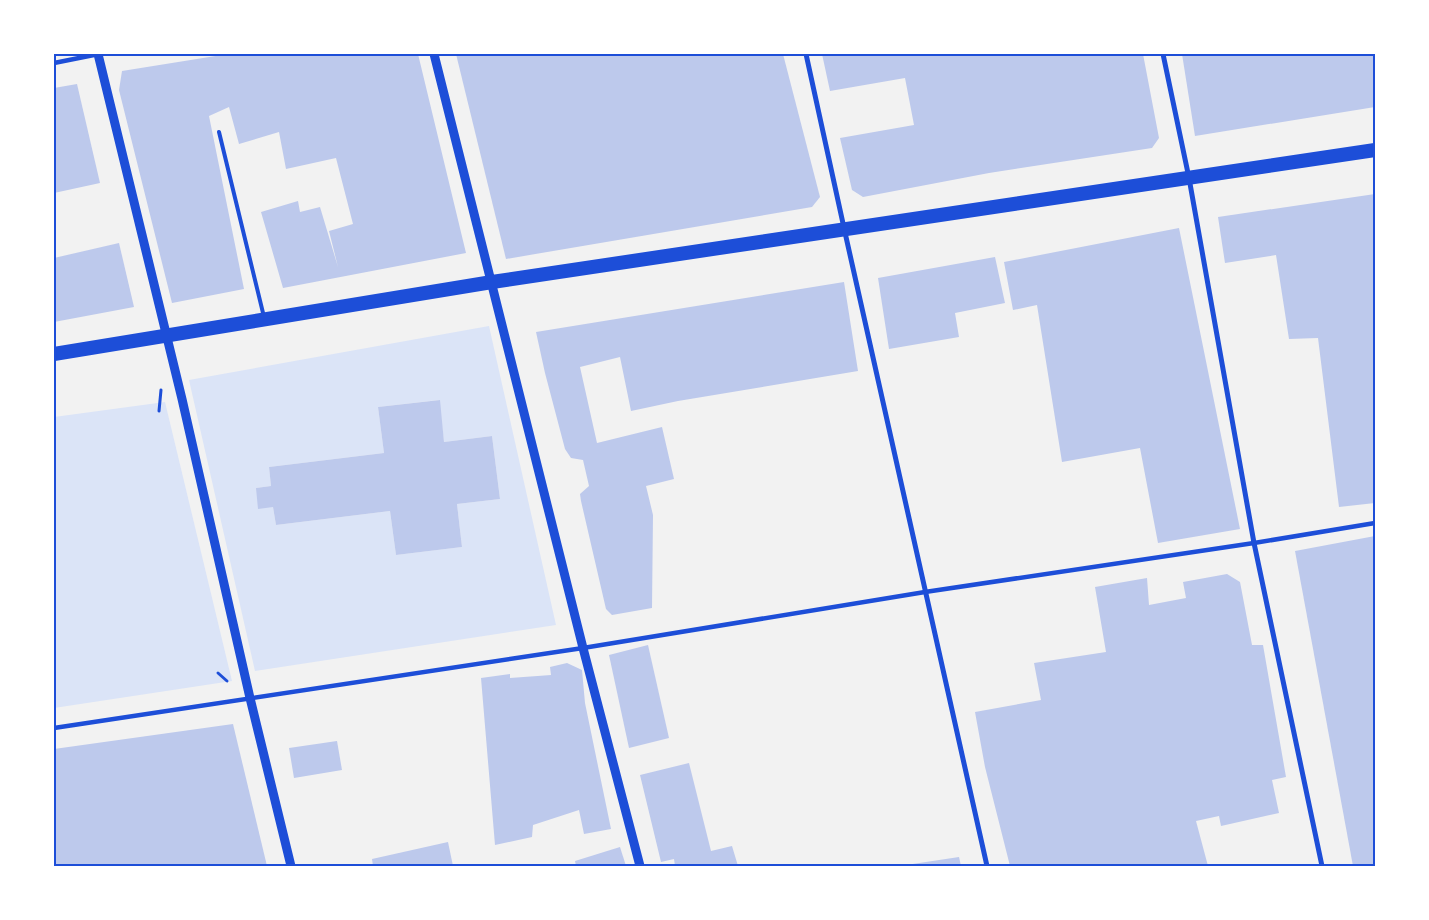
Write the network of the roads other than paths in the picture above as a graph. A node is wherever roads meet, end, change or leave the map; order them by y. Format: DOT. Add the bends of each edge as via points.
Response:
graph roads {
  1 [pos="98,54"];
  2 [pos="434,54"];
  3 [pos="806,54"];
  4 [pos="1163,54"];
  5 [pos="54,63"];
  6 [pos="219,132"];
  7 [pos="1375,150"];
  8 [pos="1189,178"];
  9 [pos="844,228"];
  10 [pos="492,282"];
  11 [pos="264,320"];
  12 [pos="167,336"];
  13 [pos="54,354"];
  14 [pos="1375,523"];
  15 [pos="1254,543"];
  16 [pos="925,592"];
  17 [pos="583,648"];
  18 [pos="250,698"];
  19 [pos="54,728"];
  20 [pos="291,866"];
  21 [pos="640,866"];
  22 [pos="987,866"];
  23 [pos="1322,866"];
  1 -- 5 [label="street"];
  1 -- 12 [label="street"];
  2 -- 10 [label="street"];
  3 -- 9 [label="street"];
  4 -- 8 [label="street"];
  6 -- 11 [label="lane"];
  7 -- 8 [label="highway"];
  8 -- 9 [label="highway"];
  8 -- 15 [label="street"];
  9 -- 10 [label="highway"];
  9 -- 16 [label="street"];
  10 -- 11 [label="highway"];
  10 -- 17 [label="street"];
  11 -- 12 [label="highway"];
  12 -- 13 [label="highway"];
  12 -- 18 [label="street"];
  14 -- 15 [label="street"];
  15 -- 16 [label="street"];
  15 -- 23 [label="street"];
  16 -- 17 [label="street"];
  16 -- 22 [label="street"];
  17 -- 18 [label="street"];
  17 -- 21 [label="street"];
  18 -- 19 [label="street"];
  18 -- 20 [label="street"];
}
